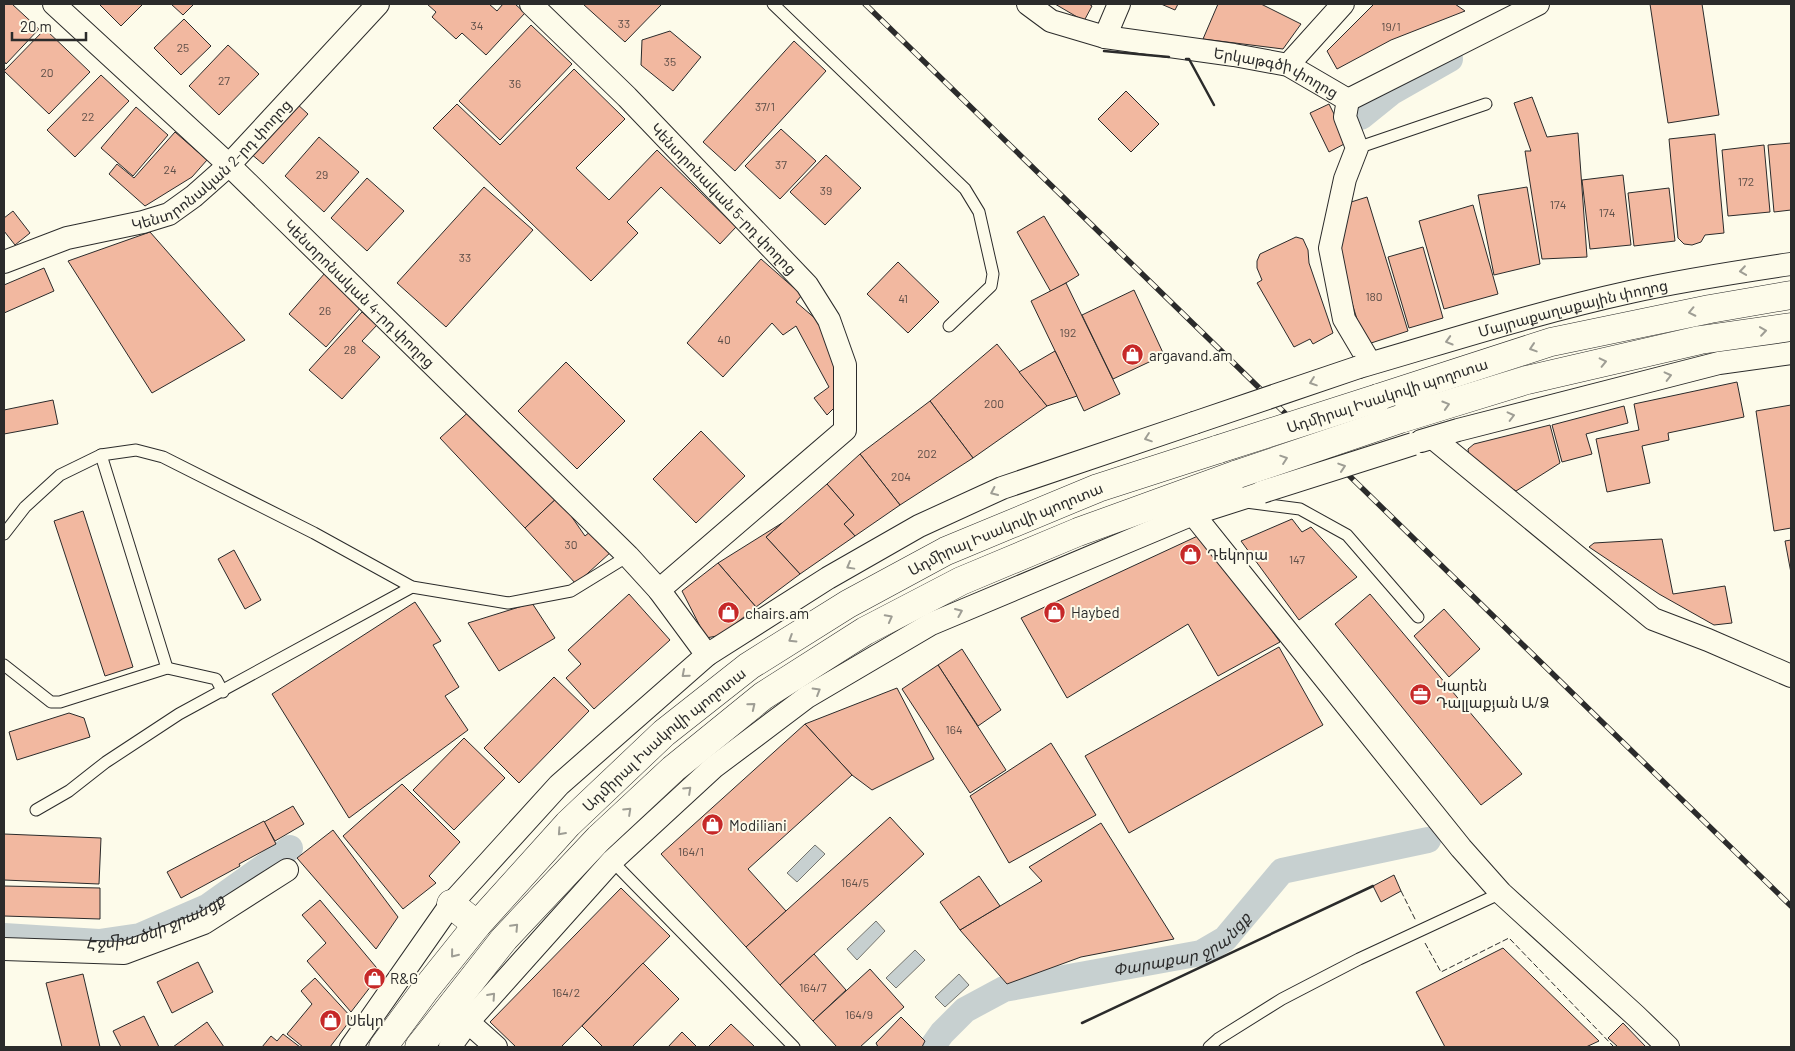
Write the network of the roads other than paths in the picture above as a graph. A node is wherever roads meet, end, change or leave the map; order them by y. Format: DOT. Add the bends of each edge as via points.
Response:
graph roads {
  1 [pos="54,4"];
  2 [pos="378,4"];
  3 [pos="531,4"];
  4 [pos="773,4"];
  5 [pos="1028,4"];
  6 [pos="1119,4"];
  7 [pos="1343,4"];
  8 [pos="1538,4"];
  9 [pos="1105,37"];
  10 [pos="1288,66"];
  11 [pos="1348,100"];
  12 [pos="1486,104"];
  13 [pos="1358,148"];
  14 [pos="229,165"];
  15 [pos="4,262"];
  16 [pos="1791,264"];
  17 [pos="1791,295"];
  18 [pos="949,326"];
  19 [pos="1791,327"];
  20 [pos="1791,353"];
  21 [pos="1364,365"];
  22 [pos="1423,441"];
  23 [pos="102,454"];
  24 [pos="1236,488"];
  25 [pos="1193,514"];
  26 [pos="4,534"];
  27 [pos="628,556"];
  28 [pos="412,587"];
  29 [pos="659,590"];
  30 [pos="1418,617"];
  31 [pos="706,655"];
  32 [pos="4,665"];
  33 [pos="167,668"];
  34 [pos="1791,676"];
  35 [pos="223,692"];
  36 [pos="36,810"];
  37 [pos="612,861"];
  38 [pos="287,870"];
  39 [pos="1501,893"];
  40 [pos="452,904"];
  41 [pos="477,925"];
  42 [pos="4,949"];
  43 [pos="468,1022"];
  44 [pos="351,1047"];
  45 [pos="384,1047"];
  46 [pos="419,1047"];
  47 [pos="450,1047"];
  48 [pos="496,1047"];
  49 [pos="794,1047"];
  50 [pos="1209,1047"];
  51 [pos="1668,1047"];
  1 -- 14 [label="street, Կենտրոնական 4-րդ փողոց"];
  2 -- 14 [label="street, Կենտրոնական 2-րդ փողոց"];
  3 -- 29 [label="street, Կենտրոնական 5-րդ փողոց" via="627,97 807,285 829,320 845,365 846,430"];
  4 -- 18 [label="lane" via="965,189 979,212 993,274 991,286"];
  5 -- 9 [label="street, Երկաթգծի փողոց" via="1050,21"];
  6 -- 9 [label="street"];
  7 -- 10 [label="street"];
  8 -- 11 [label="street, Երկաթգծի փողոց"];
  9 -- 10 [label="street, Երկաթգծի փողոց"];
  10 -- 11 [label="street, Երկաթգծի փողոց"];
  11 -- 13 [label="street" via="1345,118"];
  12 -- 13 [label="lane"];
  13 -- 21 [label="street" via="1345,179 1330,248 1344,319"];
  14 -- 15 [label="street, Կենտրոնական 2-րդ փողոց" via="169,214 67,238"];
  14 -- 27 [label="street, Կենտրոնական 4-րդ փողոց"];
  16 -- 21 [label="street, Մայրաքաղաքային փողոց, one-way" via="1705,276 1629,292"];
  17 -- 41 [label="highway, Ադմիրալ Իսակովի պողոտա, one-way, bridge" via="1551,342 1098,488 946,551 848,604 749,666 664,733 568,824"];
  24 -- 19 [label="highway, Ադմիրալ Իսակովի պողոտա, one-way, bridge" via="1400,420 1537,377 1700,340"];
  22 -- 20 [label="street, one-way" via="1719,363"];
  21 -- 31 [label="street, Մայրաքաղաքային փողոց, one-way, bridge" via="1002,488 919,526 828,578"];
  24 -- 22 [label="street, one-way, bridge" via="1262,492"];
  22 -- 34 [label="street" via="1653,619"];
  23 -- 26 [label="lane" via="60,475 25,507"];
  23 -- 28 [label="lane" via="136,450 163,456 314,532"];
  23 -- 33 [label="lane"];
  24 -- 25 [label="street"];
  24 -- 30 [label="lane" via="1300,509 1347,535"];
  46 -- 24 [label="highway, Ադմիրալ Իսակովի պողոտա, one-way" via="504,940 599,838 673,770 763,696 865,631 961,581 1078,532"];
  37 -- 25 [label="street, one-way" via="714,767 807,697 931,624"];
  25 -- 39 [label="street" via="1461,848"];
  27 -- 28 [label="lane" via="571,591 508,603"];
  27 -- 29 [label="street, Կենտրոնական 4-րդ փողոց"];
  28 -- 35 [label="lane"];
  29 -- 31 [label="street, Կենտրոնական 4-րդ փողոց"];
  31 -- 40 [label="street, Մայրաքաղաքային փողոց, one-way" via="559,785"];
  32 -- 33 [label="lane" via="51,702 60,702"];
  33 -- 35 [label="lane" via="216,678"];
  35 -- 36 [label="lane" via="179,714 106,762 70,791"];
  43 -- 37 [label="street, one-way"];
  37 -- 49 [label="lane"];
  38 -- 42 [label="street" via="204,923 124,953"];
  39 -- 50 [label="lane" via="1359,958 1290,995"];
  39 -- 51 [label="street"];
  40 -- 41 [label="highway"];
  40 -- 44 [label="street, Մայրաքաղաքային փողոց"];
  41 -- 45 [label="highway, Ադմիրալ Իսակովի պողոտա, one-way"];
  43 -- 47 [label="street"];
  43 -- 48 [label="street"];
}
